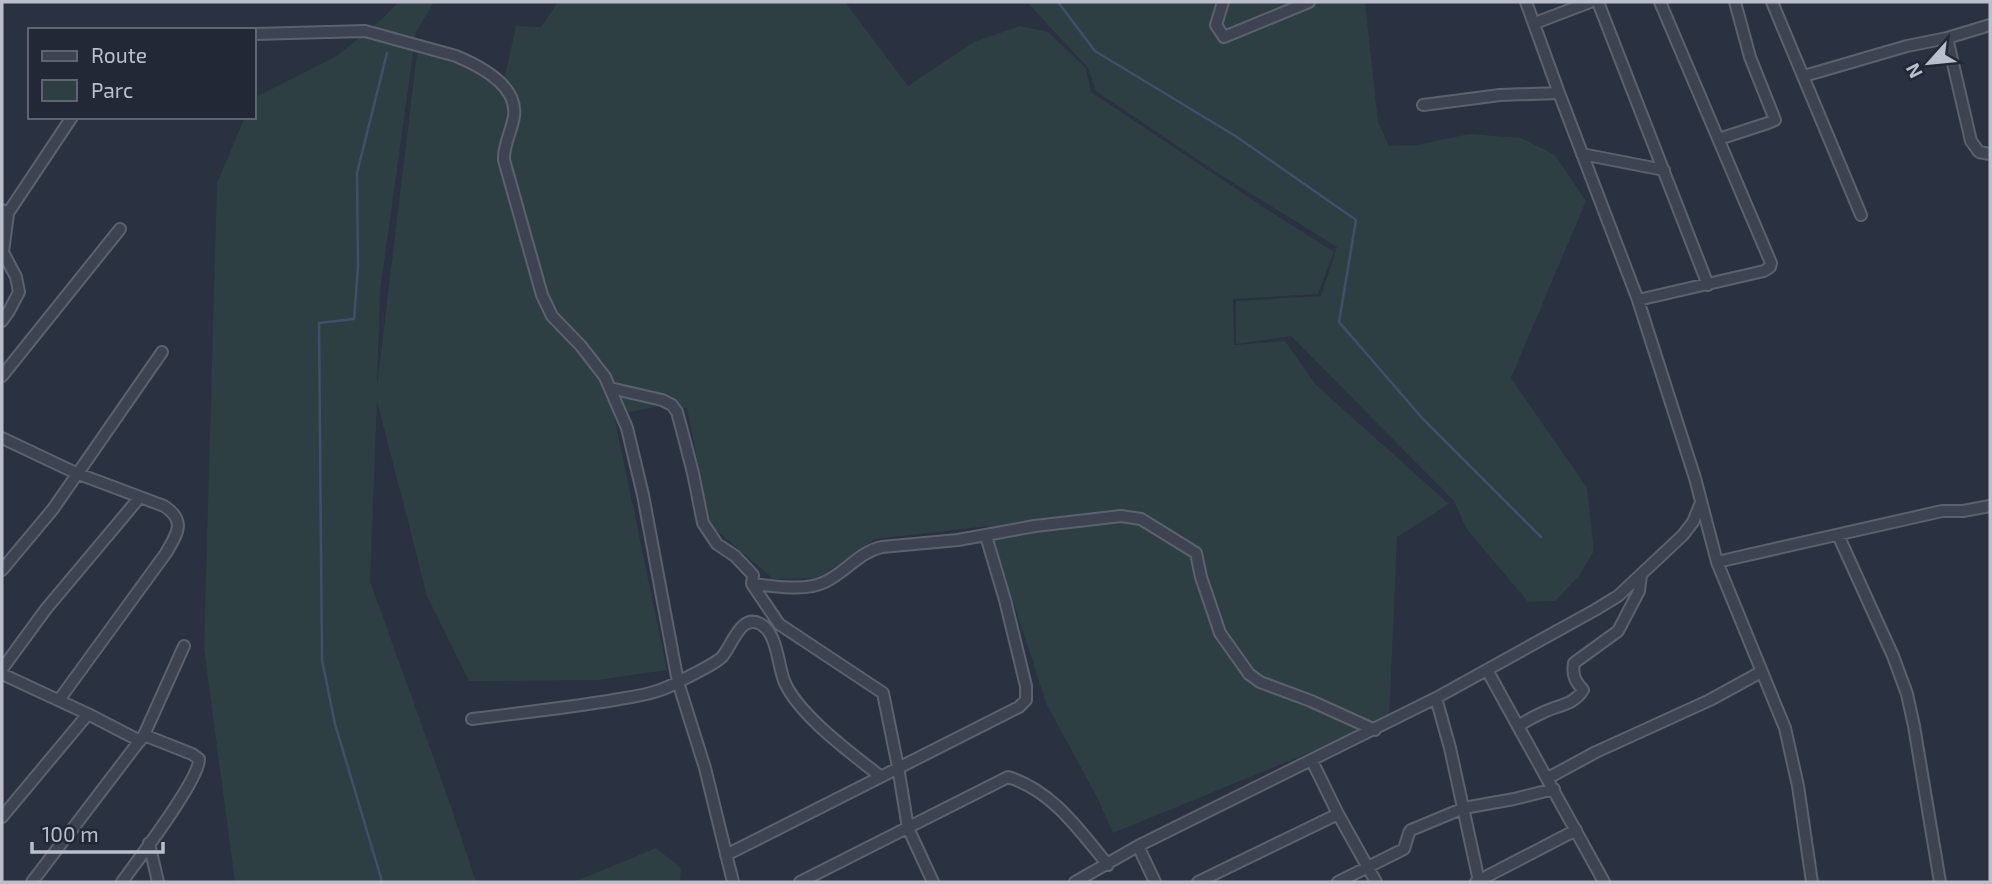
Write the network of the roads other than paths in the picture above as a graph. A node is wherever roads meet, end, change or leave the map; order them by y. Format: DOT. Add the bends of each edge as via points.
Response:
graph roads {
  1 [pos="1223,2"];
  2 [pos="1309,2"];
  3 [pos="1526,2"];
  4 [pos="1590,2"];
  5 [pos="1598,2"];
  6 [pos="1660,2"];
  7 [pos="1735,2"];
  8 [pos="1772,2"];
  9 [pos="1535,23"];
  10 [pos="1990,25"];
  11 [pos="256,34"];
  12 [pos="1947,38"];
  13 [pos="1804,76"];
  14 [pos="1559,93"];
  15 [pos="1423,105"];
  16 [pos="71,119"];
  17 [pos="1719,139"];
  18 [pos="1582,154"];
  19 [pos="1990,154"];
  20 [pos="1664,170"];
  21 [pos="4,215"];
  22 [pos="1861,215"];
  23 [pos="120,229"];
  24 [pos="1708,285"];
  25 [pos="1638,300"];
  26 [pos="2,321"];
  27 [pos="162,352"];
  28 [pos="2,376"];
  29 [pos="610,388"];
  30 [pos="2,438"];
  31 [pos="76,473"];
  32 [pos="140,497"];
  33 [pos="1700,505"];
  34 [pos="1990,506"];
  35 [pos="1838,535"];
  36 [pos="986,536"];
  37 [pos="1717,562"];
  38 [pos="2,570"];
  39 [pos="1641,575"];
  40 [pos="752,584"];
  41 [pos="184,646"];
  42 [pos="1487,670"];
  43 [pos="1761,671"];
  44 [pos="2,672"];
  45 [pos="678,682"];
  46 [pos="1436,698"];
  47 [pos="59,700"];
  48 [pos="88,714"];
  49 [pos="472,719"];
  50 [pos="1518,726"];
  51 [pos="1375,730"];
  52 [pos="142,738"];
  53 [pos="1312,761"];
  54 [pos="898,767"];
  55 [pos="880,776"];
  56 [pos="1548,778"];
  57 [pos="1554,789"];
  58 [pos="1464,808"];
  59 [pos="1338,814"];
  60 [pos="2,817"];
  61 [pos="908,828"];
  62 [pos="1576,830"];
  63 [pos="149,843"];
  64 [pos="1138,846"];
  65 [pos="726,855"];
  66 [pos="1108,865"];
  67 [pos="1368,868"];
  68 [pos="1079,881"];
  69 [pos="1477,881"];
  70 [pos="32,882"];
  71 [pos="122,882"];
  72 [pos="158,882"];
  73 [pos="733,882"];
  74 [pos="801,882"];
  75 [pos="933,882"];
  76 [pos="1155,882"];
  77 [pos="1198,882"];
  78 [pos="1338,882"];
  79 [pos="1376,882"];
  80 [pos="1604,882"];
  81 [pos="1812,882"];
  82 [pos="1940,882"];
  1 -- 2 [label="street" via="1216,25 1224,37"];
  3 -- 9 [label="street"];
  4 -- 9 [label="street"];
  5 -- 20 [label="street"];
  6 -- 17 [label="street"];
  7 -- 17 [label="street" via="1775,120"];
  8 -- 13 [label="street"];
  9 -- 14 [label="street"];
  10 -- 12 [label="street"];
  11 -- 29 [label="street" via="365,31 445,51 509,91 514,116 504,160 536,278 552,316 581,346"];
  12 -- 13 [label="street"];
  12 -- 19 [label="street" via="1971,141 1979,152"];
  13 -- 22 [label="street"];
  14 -- 15 [label="street"];
  14 -- 18 [label="street"];
  16 -- 21 [label="street"];
  17 -- 24 [label="street" via="1771,262 1764,271"];
  18 -- 20 [label="street"];
  18 -- 25 [label="street"];
  20 -- 24 [label="street"];
  21 -- 26 [label="street" via="3,252 19,292"];
  23 -- 28 [label="street"];
  24 -- 25 [label="street"];
  25 -- 33 [label="street"];
  27 -- 31 [label="street"];
  29 -- 40 [label="street" via="673,405 694,473 703,523 717,544 753,575"];
  29 -- 45 [label="street" via="619,405 643,495"];
  30 -- 31 [label="street"];
  31 -- 32 [label="street"];
  31 -- 38 [label="street" via="53,509"];
  32 -- 44 [label="street" via="46,609"];
  32 -- 47 [label="street" via="173,512 178,526 175,538"];
  33 -- 37 [label="street"];
  33 -- 39 [label="street" via="1683,536"];
  34 -- 35 [label="street" via="1942,511"];
  35 -- 37 [label="street"];
  35 -- 82 [label="street" via="1907,694"];
  36 -- 40 [label="street" via="875,548 815,586"];
  36 -- 51 [label="street" via="1121,516 1141,519 1196,555 1220,632 1249,674"];
  36 -- 54 [label="street" via="1026,700"];
  37 -- 43 [label="street"];
  39 -- 42 [label="street" via="1618,596"];
  39 -- 50 [label="street" via="1639,591 1618,631 1574,663 1576,682 1583,690 1579,697"];
  40 -- 54 [label="street" via="779,624 883,693"];
  41 -- 52 [label="street"];
  42 -- 46 [label="street"];
  42 -- 50 [label="street"];
  43 -- 56 [label="street"];
  43 -- 81 [label="street" via="1787,736"];
  44 -- 47 [label="street"];
  45 -- 49 [label="street" via="639,696"];
  45 -- 55 [label="street" via="722,657 741,626 761,624 772,640 786,684 801,707"];
  45 -- 65 [label="street"];
  46 -- 51 [label="street"];
  46 -- 58 [label="street"];
  47 -- 48 [label="street"];
  48 -- 52 [label="street"];
  48 -- 60 [label="street"];
  50 -- 56 [label="street"];
  51 -- 53 [label="street"];
  52 -- 63 [label="street" via="199,759 186,792"];
  52 -- 70 [label="street"];
  53 -- 59 [label="street"];
  53 -- 64 [label="street"];
  54 -- 55 [label="street"];
  54 -- 61 [label="street"];
  55 -- 65 [label="street"];
  56 -- 57 [label="street"];
  57 -- 58 [label="street"];
  57 -- 62 [label="street"];
  58 -- 67 [label="street" via="1411,830 1404,849"];
  58 -- 69 [label="street"];
  59 -- 67 [label="street"];
  59 -- 77 [label="street"];
  61 -- 66 [label="street" via="1011,778 1054,802"];
  61 -- 74 [label="street"];
  61 -- 75 [label="street"];
  62 -- 69 [label="street"];
  62 -- 80 [label="street"];
  63 -- 71 [label="street"];
  63 -- 72 [label="street"];
  64 -- 66 [label="street"];
  64 -- 76 [label="street"];
  65 -- 73 [label="street"];
  66 -- 68 [label="street"];
  67 -- 78 [label="street"];
  67 -- 79 [label="street"];
}
